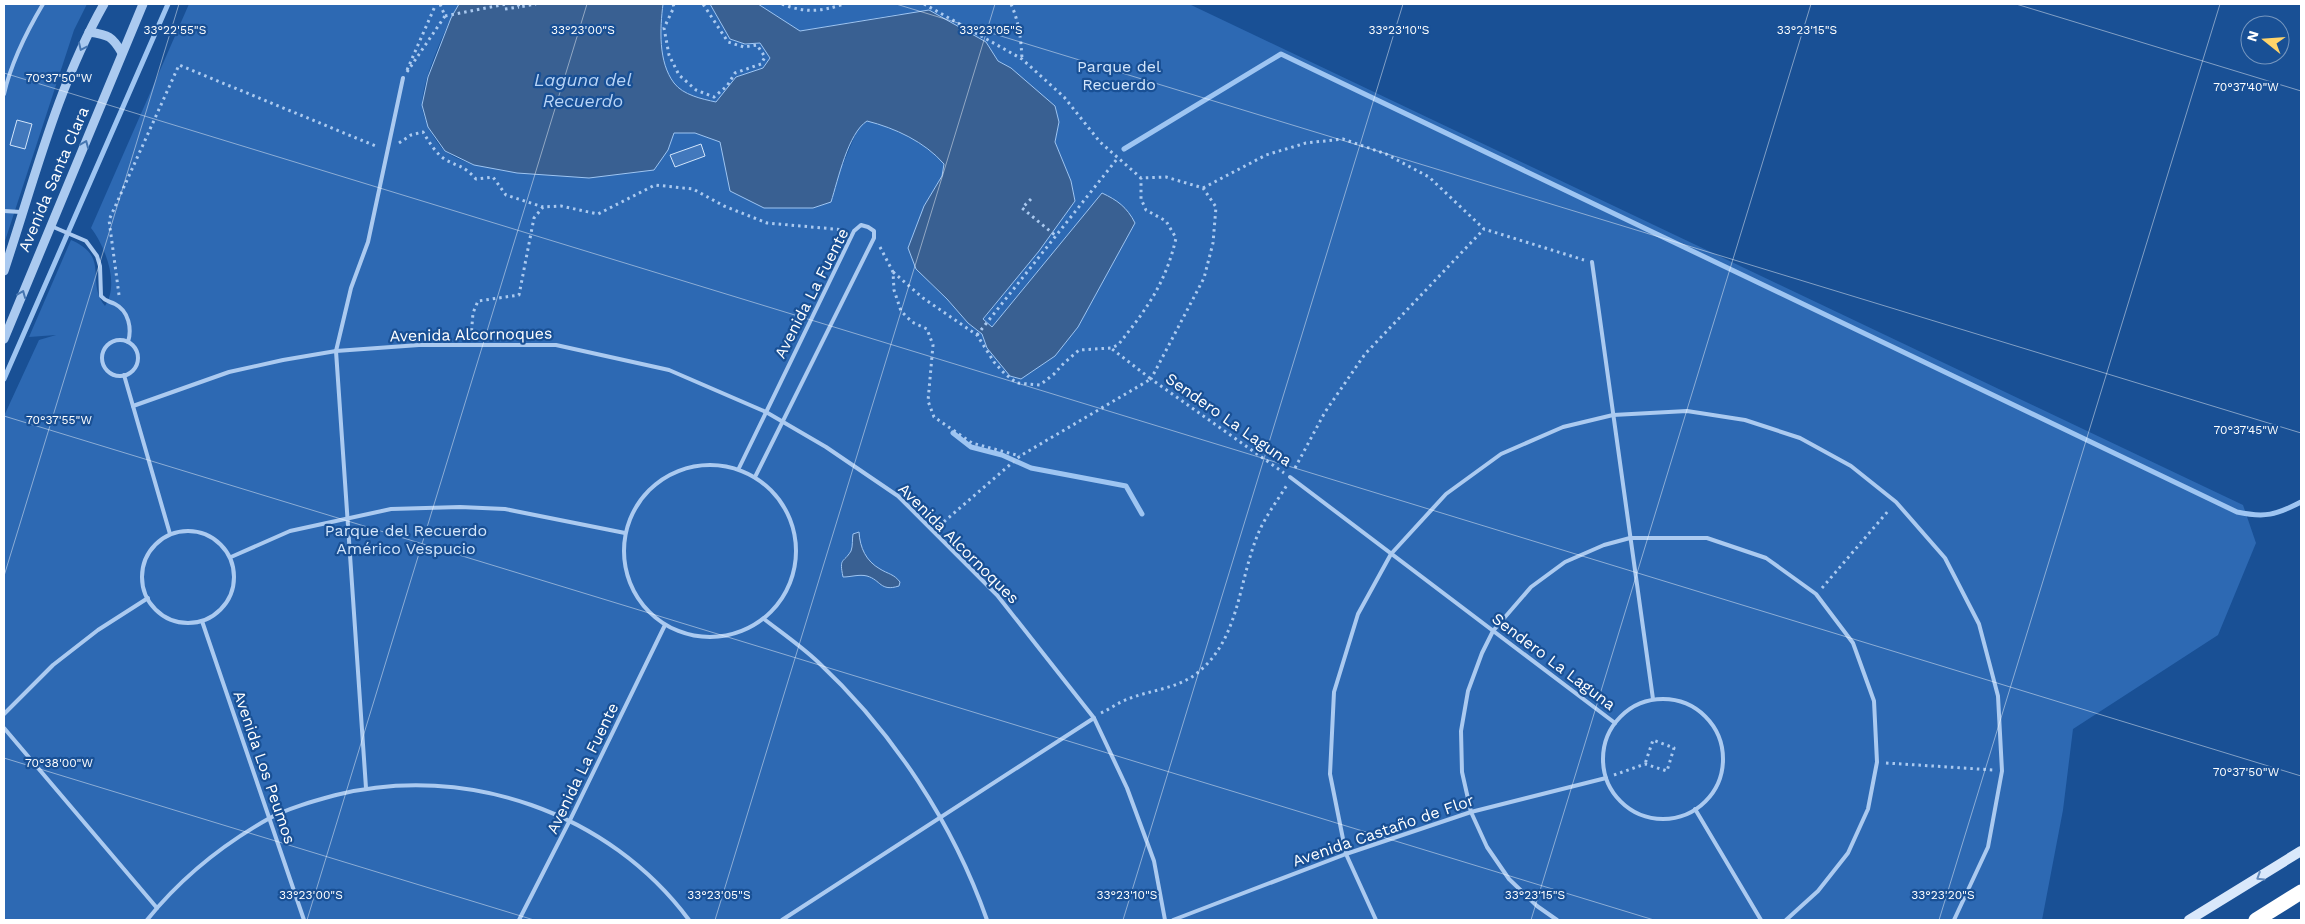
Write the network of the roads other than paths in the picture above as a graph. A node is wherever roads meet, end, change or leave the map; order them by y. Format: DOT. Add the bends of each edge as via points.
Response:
graph roads {
  1 [pos="44,4"];
  2 [pos="104,4"];
  3 [pos="143,4"];
  4 [pos="89,32"];
  5 [pos="122,54"];
  6 [pos="403,78"];
  7 [pos="4,94"];
  8 [pos="4,211"];
  9 [pos="23,212"];
  10 [pos="51,226"];
  11 [pos="1592,262"];
  12 [pos="4,271"];
  13 [pos="4,339"];
  14 [pos="128,342"];
  15 [pos="336,351"];
  16 [pos="124,375"];
  17 [pos="133,406"];
  18 [pos="766,412"];
  19 [pos="1613,415"];
  20 [pos="784,422"];
  21 [pos="739,468"];
  22 [pos="756,475"];
  23 [pos="1290,478"];
  24 [pos="349,517"];
  25 [pos="625,533"];
  26 [pos="170,534"];
  27 [pos="1630,538"];
  28 [pos="1391,554"];
  29 [pos="230,556"];
  30 [pos="148,598"];
  31 [pos="764,619"];
  32 [pos="202,621"];
  33 [pos="665,625"];
  34 [pos="1493,631"];
  35 [pos="1653,699"];
  36 [pos="4,714"];
  37 [pos="1094,718"];
  38 [pos="1615,723"];
  39 [pos="4,728"];
  40 [pos="1606,778"];
  41 [pos="366,788"];
  42 [pos="1695,809"];
  43 [pos="1472,812"];
  44 [pos="269,818"];
  45 [pos="941,818"];
  46 [pos="570,820"];
  47 [pos="2301,851"];
  48 [pos="1346,854"];
  49 [pos="2301,892"];
  50 [pos="157,908"];
  51 [pos="147,920"];
  52 [pos="304,920"];
  53 [pos="519,920"];
  54 [pos="689,920"];
  55 [pos="782,920"];
  56 [pos="987,920"];
  57 [pos="1165,920"];
  58 [pos="1173,920"];
  59 [pos="1376,920"];
  60 [pos="1557,920"];
  61 [pos="1761,920"];
  62 [pos="1786,920"];
  63 [pos="1954,920"];
  64 [pos="2189,920"];
  65 [pos="2256,920"];
  1 -- 7 [label="lane" via="32,23"];
  2 -- 4 [label="street, Avenida Santa Clara"];
  3 -- 5 [label="street, Avenida Santa Clara"];
  4 -- 5 [label="street" via="114,39"];
  4 -- 9 [label="street, Avenida Santa Clara, one-way" via="58,106"];
  10 -- 5 [label="street, Avenida Santa Clara, one-way"];
  6 -- 15 [label="lane" via="368,242 351,288"];
  8 -- 9 [label="lane"];
  9 -- 12 [label="street, Avenida Santa Clara"];
  13 -- 10 [label="street, Avenida Santa Clara, one-way"];
  10 -- 14 [label="lane" via="86,241 97,256 101,296 120,308 128,320"];
  11 -- 19 [label="lane"];
  14 -- 16 [label="lane" via="136,351 137,363 130,373"];
  14 -- 16 [label="lane" via="111,342 102,356 108,372"];
  15 -- 17 [label="lane, Avenida Alcornoques" via="229,372"];
  15 -- 18 [label="lane, Avenida Alcornoques" via="419,345 556,344 669,370"];
  15 -- 24 [label="lane"];
  16 -- 17 [label="lane"];
  17 -- 26 [label="lane"];
  18 -- 20 [label="lane, Avenida Alcornoques"];
  18 -- 20 [label="lane, Avenida La Fuente" via="854,231 861,225 868,227 874,232 874,238"];
  18 -- 21 [label="lane, Avenida La Fuente"];
  19 -- 27 [label="lane"];
  19 -- 28 [label="lane" via="1563,427 1501,454 1446,494"];
  19 -- 63 [label="lane" via="1687,411 1745,420 1800,438 1850,466 1896,502 1944,558 1979,624 1998,696 2002,771 1988,847"];
  20 -- 22 [label="lane, Avenida La Fuente"];
  20 -- 37 [label="lane, Avenida Alcornoques" via="826,446 898,496 997,595"];
  21 -- 22 [label="lane"];
  21 -- 25 [label="lane" via="722,464 696,465 672,473 650,488 634,509"];
  22 -- 31 [label="lane" via="772,489 789,514 797,542 794,572 784,601"];
  23 -- 28 [label="lane, Sendero La Laguna"];
  24 -- 25 [label="lane" via="391,509 505,509"];
  24 -- 29 [label="lane" via="290,531"];
  24 -- 41 [label="lane"];
  25 -- 33 [label="lane" via="624,560 630,586 645,608"];
  26 -- 29 [label="lane" via="192,531 207,534"];
  26 -- 30 [label="lane" via="152,548 145,560 143,589"];
  27 -- 34 [label="lane" via="1565,562 1531,587"];
  27 -- 35 [label="lane"];
  27 -- 62 [label="lane" via="1707,538 1766,558 1816,594 1853,643 1874,701 1877,762 1868,809 1848,853 1818,891"];
  28 -- 34 [label="lane, Sendero La Laguna"];
  28 -- 48 [label="lane" via="1358,614 1334,692 1330,774"];
  29 -- 32 [label="lane" via="233,584 229,598 220,609"];
  30 -- 32 [label="lane" via="158,612 170,619"];
  30 -- 36 [label="lane" via="98,630 53,665"];
  31 -- 33 [label="lane" via="741,632 715,638 689,635"];
  31 -- 45 [label="lane" via="817,661 860,705"];
  32 -- 44 [label="lane, Avenida Los Peumos"];
  33 -- 46 [label="lane, Avenida La Fuente"];
  34 -- 38 [label="lane, Sendero La Laguna"];
  34 -- 43 [label="lane" via="1468,691 1461,731 1462,772"];
  35 -- 38 [label="lane" via="1627,711"];
  35 -- 42 [label="lane" via="1677,700 1695,708 1710,721 1720,739 1723,758 1720,778 1710,796"];
  37 -- 45 [label="lane"];
  37 -- 57 [label="lane, Avenida Alcornoques" via="1127,788 1154,861"];
  38 -- 40 [label="lane" via="1606,740 1603,759"];
  39 -- 50 [label="lane"];
  40 -- 42 [label="lane" via="1614,794 1643,816 1679,817"];
  40 -- 43 [label="lane, Avenida Castaño de Flor"];
  41 -- 44 [label="lane" via="324,798"];
  41 -- 46 [label="lane" via="412,785 466,788 520,800"];
  42 -- 61 [label="lane"];
  43 -- 48 [label="lane, Avenida Castaño de Flor"];
  43 -- 60 [label="lane" via="1487,847 1509,879"];
  44 -- 50 [label="lane" via="212,854"];
  44 -- 52 [label="lane, Avenida Los Peumos"];
  45 -- 55 [label="lane"];
  45 -- 56 [label="lane" via="976,889"];
  46 -- 53 [label="lane, Avenida La Fuente"];
  46 -- 54 [label="lane" via="627,856"];
  47 -- 64 [label="main road, one-way"];
  48 -- 58 [label="lane, Avenida Castaño de Flor"];
  48 -- 59 [label="lane"];
  49 -- 65 [label="highway"];
  50 -- 51 [label="lane"];
}
